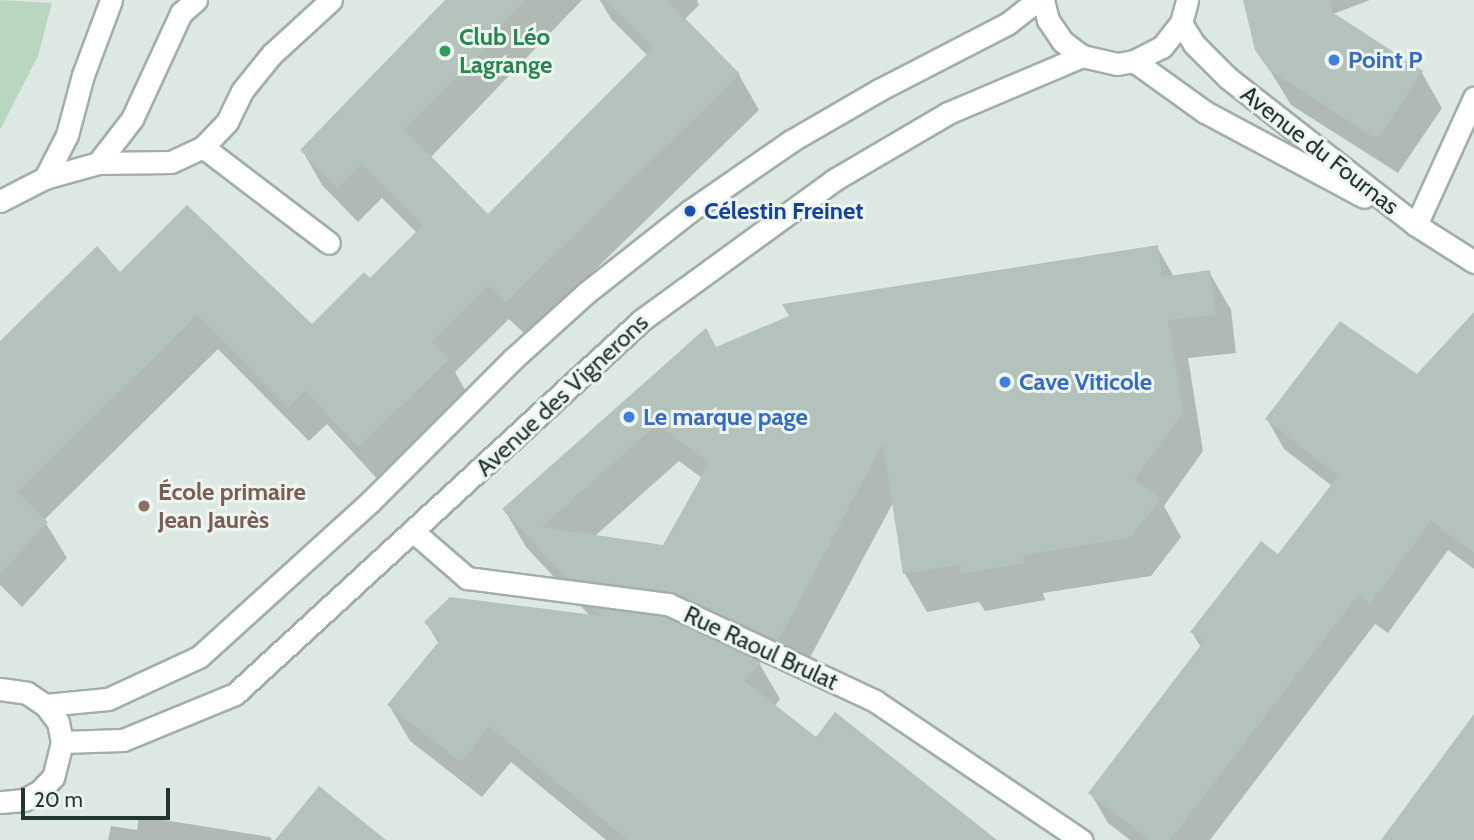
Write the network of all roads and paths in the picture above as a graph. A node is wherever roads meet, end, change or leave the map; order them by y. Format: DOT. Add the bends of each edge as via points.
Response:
graph roads {
  1 [pos="110,0"];
  2 [pos="197,0"];
  3 [pos="331,0"];
  4 [pos="1038,0"];
  5 [pos="1043,0"];
  6 [pos="1187,0"];
  7 [pos="1181,23"];
  8 [pos="1082,56"];
  9 [pos="1134,61"];
  10 [pos="1474,98"];
  11 [pos="203,147"];
  12 [pos="98,163"];
  13 [pos="45,178"];
  14 [pos="0,201"];
  15 [pos="1416,225"];
  16 [pos="329,243"];
  17 [pos="1474,262"];
  18 [pos="415,533"];
  19 [pos="0,689"];
  20 [pos="46,705"];
  21 [pos="62,742"];
  22 [pos="0,802"];
  23 [pos="1081,840"];
  1 -- 13 [label="main road" via="67,135"];
  2 -- 12 [label="main road" via="181,13 132,119"];
  3 -- 11 [label="main road" via="272,54 242,90 227,122"];
  4 -- 20 [label="main road" via="1007,24 792,141 690,211 586,293 513,359 370,502 199,657 108,699"];
  5 -- 8 [label="main road" via="1048,20 1062,41"];
  6 -- 7 [label="main road"];
  7 -- 9 [label="main road" via="1162,47"];
  7 -- 15 [label="main road, Avenue du Fournas" via="1194,44 1228,78"];
  8 -- 9 [label="main road" via="1108,63"];
  8 -- 18 [label="main road, Avenue des Vignerons" via="948,113 834,180 768,227 643,319"];
  9 -- 15 [label="main road" via="1205,112"];
  10 -- 15 [label="main road"];
  11 -- 12 [label="main road" via="171,162"];
  11 -- 16 [label="main road"];
  12 -- 13 [label="main road"];
  13 -- 14 [label="main road"];
  15 -- 17 [label="main road, Avenue du Fournas"];
  18 -- 21 [label="main road, Avenue des Vignerons" via="235,694 123,740"];
  18 -- 23 [label="main road, Rue Raoul Brulat" via="467,578 668,604 875,701"];
  19 -- 20 [label="main road" via="27,693"];
  20 -- 21 [label="main road" via="58,722"];
  21 -- 22 [label="main road" via="53,777 40,791 24,800"];
}
